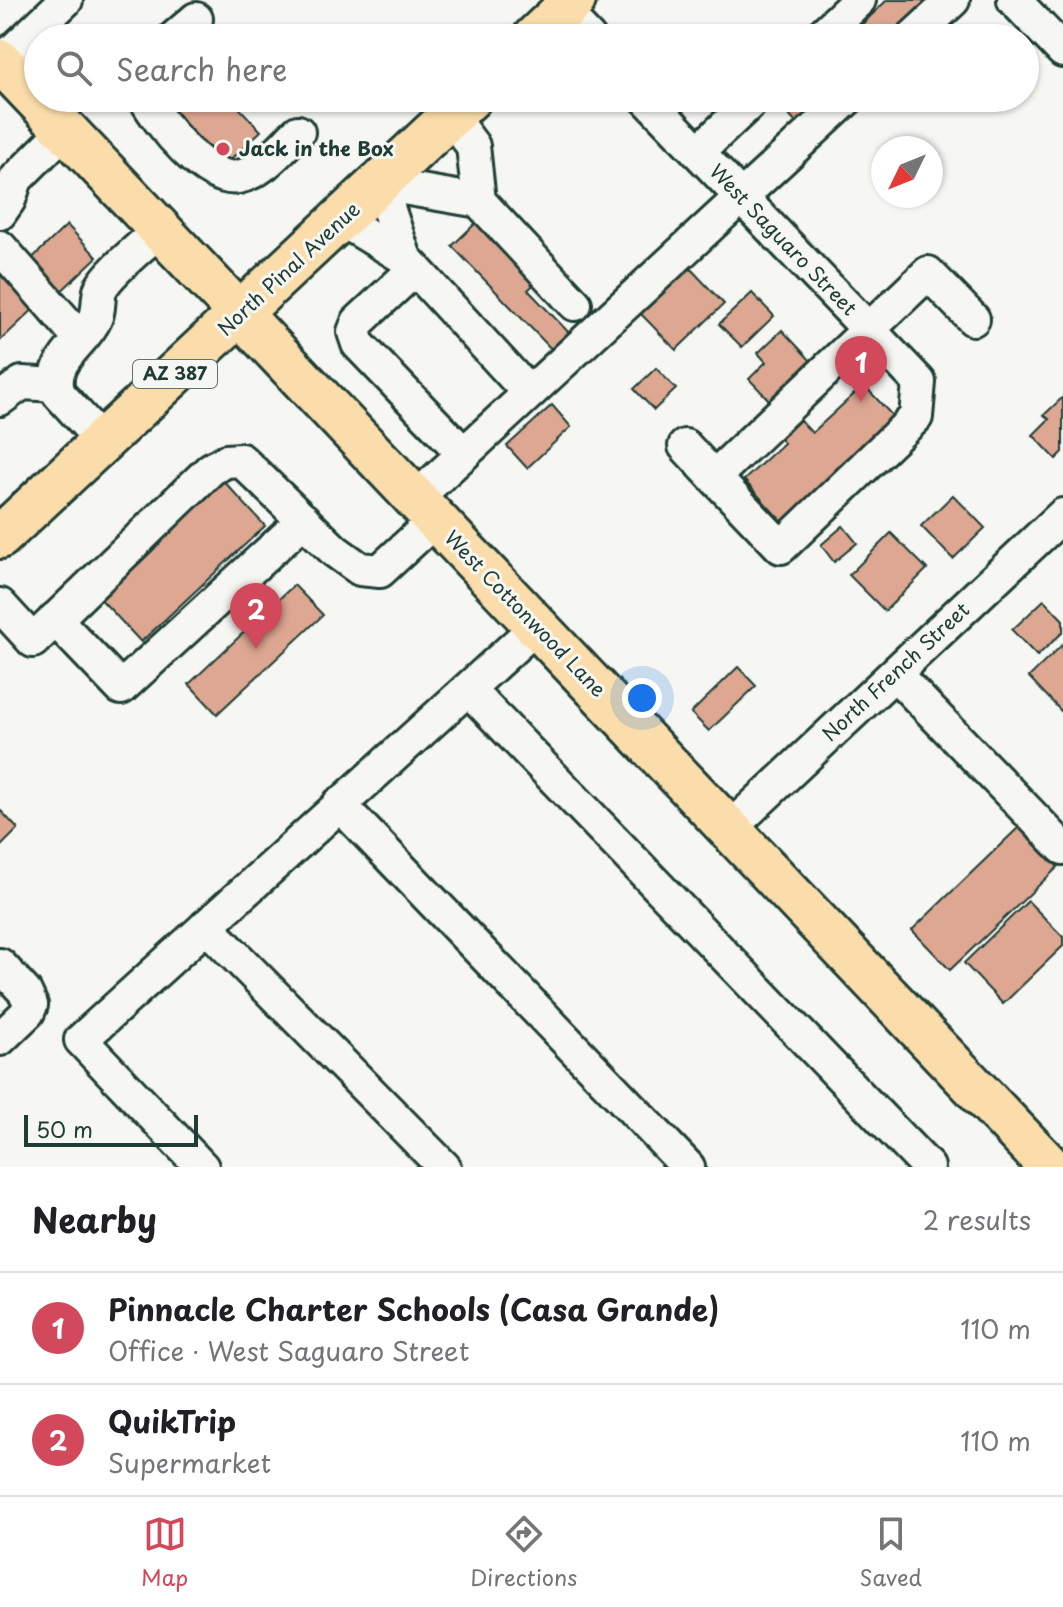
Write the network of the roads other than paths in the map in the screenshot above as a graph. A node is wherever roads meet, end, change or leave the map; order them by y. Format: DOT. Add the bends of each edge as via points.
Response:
graph roads {
  1 [pos="66,0"];
  2 [pos="859,0"];
  3 [pos="953,0"];
  4 [pos="1014,0"];
  5 [pos="40,24"];
  6 [pos="834,24"];
  7 [pos="927,24"];
  8 [pos="24,39"];
  9 [pos="1059,39"];
  10 [pos="0,61"];
  11 [pos="24,86"];
  12 [pos="48,112"];
  13 [pos="155,112"];
  14 [pos="456,112"];
  15 [pos="463,112"];
  16 [pos="659,112"];
  17 [pos="740,112"];
  18 [pos="833,112"];
  19 [pos="65,130"];
  20 [pos="298,132"];
  21 [pos="698,152"];
  22 [pos="8,180"];
  23 [pos="380,184"];
  24 [pos="741,197"];
  25 [pos="479,201"];
  26 [pos="0,213"];
  27 [pos="342,220"];
  28 [pos="159,230"];
  29 [pos="0,247"];
  30 [pos="410,263"];
  31 [pos="575,304"];
  32 [pos="238,316"];
  33 [pos="973,319"];
  34 [pos="869,331"];
  35 [pos="79,337"];
  36 [pos="56,385"];
  37 [pos="529,393"];
  38 [pos="0,399"];
  39 [pos="102,441"];
  40 [pos="685,446"];
  41 [pos="464,454"];
  42 [pos="714,477"];
  43 [pos="425,509"];
  44 [pos="304,520"];
  45 [pos="1060,523"];
  46 [pos="0,537"];
  47 [pos="0,605"];
  48 [pos="55,619"];
  49 [pos="537,626"];
  50 [pos="895,674"];
  51 [pos="469,690"];
  52 [pos="339,804"];
  53 [pos="728,830"];
  54 [pos="1063,848"];
  55 [pos="206,926"];
  56 [pos="0,965"];
  57 [pos="0,1039"];
  58 [pos="202,1167"];
  59 [pos="444,1167"];
  60 [pos="688,1167"];
  61 [pos="928,1167"];
  62 [pos="1050,1167"];
  1 -- 5 [label="street"];
  2 -- 6 [label="street"];
  3 -- 7 [label="street"];
  4 -- 9 [label="street"];
  8 -- 10 [label="street"];
  10 -- 11 [label="main road, West Cottonwood Lane"];
  12 -- 19 [label="main road, West Cottonwood Lane"];
  13 -- 20 [label="street" via="209,170 235,178 258,169"];
  14 -- 23 [label="main road, North Pinal Avenue / AZ 387"];
  15 -- 25 [label="street" via="473,146"];
  16 -- 21 [label="street, West Saguaro Street"];
  17 -- 21 [label="street"];
  18 -- 24 [label="street"];
  19 -- 22 [label="street"];
  19 -- 28 [label="main road, West Cottonwood Lane"];
  21 -- 24 [label="street, West Saguaro Street"];
  22 -- 26 [label="street" via="9,200"];
  23 -- 25 [label="street"];
  23 -- 27 [label="main road, North Pinal Avenue / AZ 387"];
  23 -- 30 [label="street"];
  24 -- 34 [label="street, West Saguaro Street"];
  24 -- 37 [label="street"];
  25 -- 31 [label="street"];
  27 -- 30 [label="street"];
  27 -- 32 [label="main road, North Pinal Avenue / AZ 387"];
  28 -- 32 [label="main road, West Cottonwood Lane"];
  28 -- 35 [label="street" via="101,289 95,320"];
  29 -- 35 [label="street"];
  30 -- 37 [label="street"];
  30 -- 41 [label="street" via="354,332 358,344"];
  32 -- 39 [label="main road, North Pinal Avenue / AZ 387"];
  32 -- 43 [label="main road, West Cottonwood Lane"];
  33 -- 34 [label="street" via="928,273"];
  34 -- 42 [label="street"];
  34 -- 42 [label="street, West Saguaro Street" via="919,382 916,417 781,547"];
  35 -- 36 [label="street" via="65,356"];
  36 -- 38 [label="street" via="22,383"];
  36 -- 39 [label="street"];
  37 -- 41 [label="street"];
  39 -- 46 [label="main road, North Pinal Avenue / AZ 387"];
  40 -- 42 [label="street"];
  41 -- 43 [label="street"];
  43 -- 44 [label="street" via="380,571 360,569"];
  43 -- 49 [label="main road, West Cottonwood Lane"];
  44 -- 48 [label="street" via="241,460 226,461 211,469"];
  44 -- 48 [label="street" via="121,688"];
  45 -- 50 [label="street, North French Street"];
  47 -- 48 [label="street" via="33,641"];
  49 -- 51 [label="street"];
  49 -- 53 [label="main road, West Cottonwood Lane"];
  50 -- 53 [label="street, North French Street"];
  50 -- 54 [label="street"];
  51 -- 52 [label="street"];
  51 -- 61 [label="street"];
  52 -- 55 [label="street"];
  52 -- 60 [label="street"];
  53 -- 62 [label="main road, West Cottonwood Lane"];
  55 -- 58 [label="street" via="81,1040"];
  55 -- 59 [label="street"];
  56 -- 57 [label="street" via="31,1005"];
}
